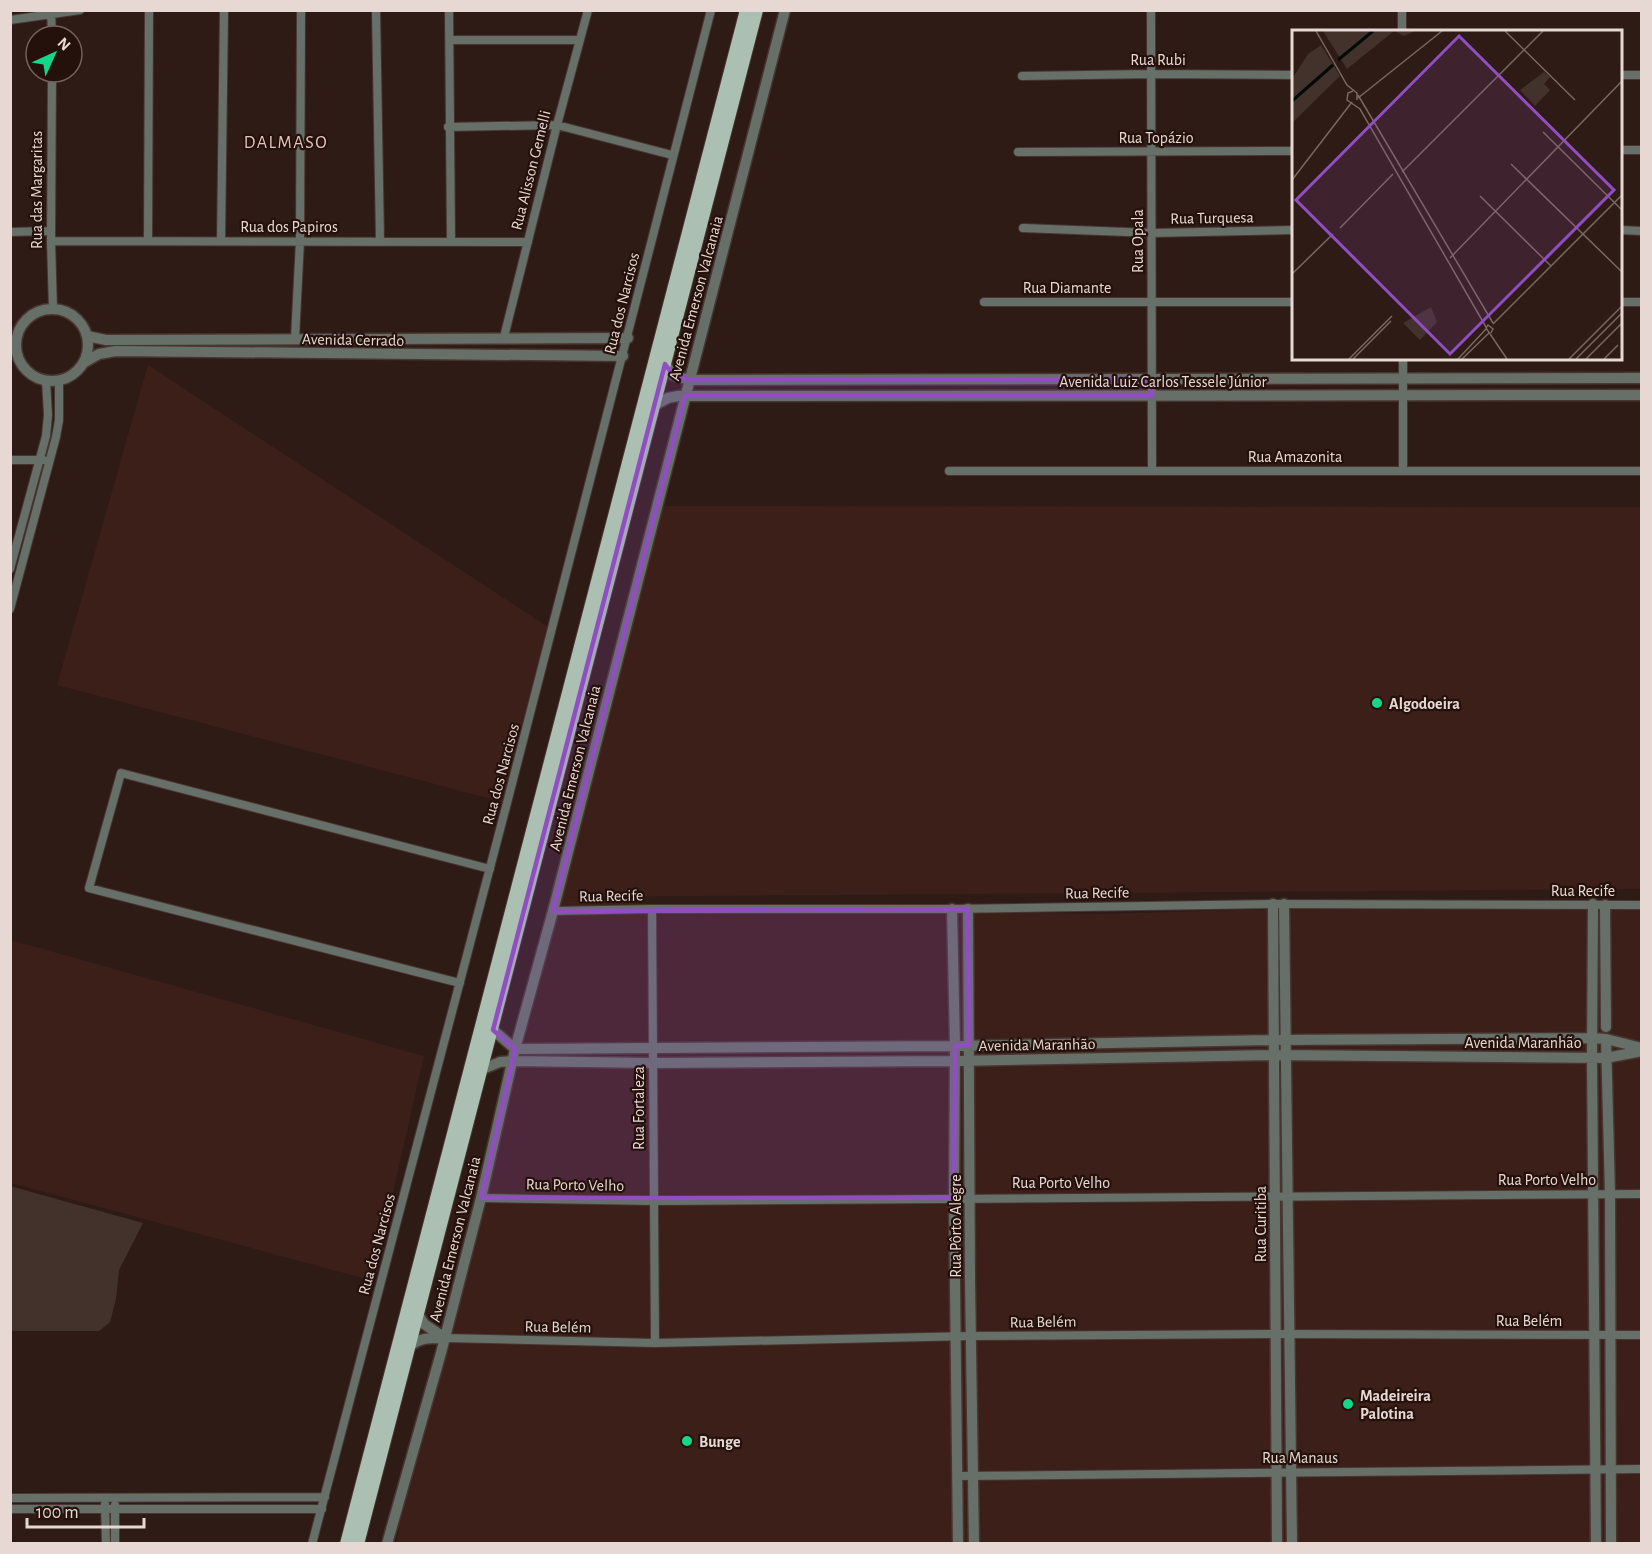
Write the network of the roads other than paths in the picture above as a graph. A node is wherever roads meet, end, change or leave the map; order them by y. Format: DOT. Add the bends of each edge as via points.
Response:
graph roads {
  1 [pos="80,10"];
  2 [pos="149,10"];
  3 [pos="224,10"];
  4 [pos="301,10"];
  5 [pos="376,10"];
  6 [pos="449,10"];
  7 [pos="588,10"];
  8 [pos="711,10"];
  9 [pos="746,10"];
  10 [pos="757,10"];
  11 [pos="785,10"];
  12 [pos="1151,10"];
  13 [pos="1402,10"];
  14 [pos="52,12"];
  15 [pos="10,20"];
  16 [pos="1402,30"];
  17 [pos="450,40"];
  18 [pos="579,40"];
  19 [pos="1151,74"];
  20 [pos="1292,75"];
  21 [pos="1622,75"];
  22 [pos="1641,75"];
  23 [pos="1022,76"];
  24 [pos="51,84"];
  25 [pos="557,125"];
  26 [pos="448,127"];
  27 [pos="1622,150"];
  28 [pos="1641,150"];
  29 [pos="1292,151"];
  30 [pos="1018,152"];
  31 [pos="1151,152"];
  32 [pos="672,155"];
  33 [pos="1023,228"];
  34 [pos="1292,230"];
  35 [pos="1622,230"];
  36 [pos="1641,231"];
  37 [pos="10,232"];
  38 [pos="1152,233"];
  39 [pos="51,236"];
  40 [pos="148,241"];
  41 [pos="221,241"];
  42 [pos="300,241"];
  43 [pos="380,241"];
  44 [pos="451,242"];
  45 [pos="528,242"];
  46 [pos="984,302"];
  47 [pos="1152,302"];
  48 [pos="1292,302"];
  49 [pos="1622,302"];
  50 [pos="1641,302"];
  51 [pos="53,309"];
  52 [pos="14,336"];
  53 [pos="87,336"];
  54 [pos="295,338"];
  55 [pos="504,338"];
  56 [pos="628,338"];
  57 [pos="14,354"];
  58 [pos="623,356"];
  59 [pos="1403,360"];
  60 [pos="85,362"];
  61 [pos="664,364"];
  62 [pos="1152,378"];
  63 [pos="1403,378"];
  64 [pos="1641,378"];
  65 [pos="45,380"];
  66 [pos="689,380"];
  67 [pos="59,381"];
  68 [pos="1641,395"];
  69 [pos="685,396"];
  70 [pos="1152,396"];
  71 [pos="1403,397"];
  72 [pos="653,406"];
  73 [pos="10,460"];
  74 [pos="40,460"];
  75 [pos="50,460"];
  76 [pos="949,471"];
  77 [pos="1152,471"];
  78 [pos="1403,471"];
  79 [pos="1641,471"];
  80 [pos="23,561"];
  81 [pos="11,564"];
  82 [pos="10,609"];
  83 [pos="490,869"];
  84 [pos="1278,904"];
  85 [pos="1599,905"];
  86 [pos="1641,905"];
  87 [pos="652,909"];
  88 [pos="952,909"];
  89 [pos="968,909"];
  90 [pos="553,911"];
  91 [pos="460,983"];
  92 [pos="493,1030"];
  93 [pos="1606,1033"];
  94 [pos="1592,1038"];
  95 [pos="1274,1040"];
  96 [pos="1286,1040"];
  97 [pos="969,1045"];
  98 [pos="955,1046"];
  99 [pos="653,1047"];
  100 [pos="515,1049"];
  101 [pos="1641,1049"];
  102 [pos="1274,1055"];
  103 [pos="1286,1055"];
  104 [pos="1592,1057"];
  105 [pos="1606,1058"];
  106 [pos="969,1060"];
  107 [pos="513,1061"];
  108 [pos="955,1061"];
  109 [pos="653,1063"];
  110 [pos="483,1069"];
  111 [pos="1593,1194"];
  112 [pos="1610,1194"];
  113 [pos="1641,1194"];
  114 [pos="1275,1196"];
  115 [pos="1287,1196"];
  116 [pos="481,1198"];
  117 [pos="954,1198"];
  118 [pos="969,1198"];
  119 [pos="654,1200"];
  120 [pos="970,1281"];
  121 [pos="955,1282"];
  122 [pos="419,1316"];
  123 [pos="1276,1334"];
  124 [pos="1289,1334"];
  125 [pos="1593,1335"];
  126 [pos="1610,1335"];
  127 [pos="1641,1335"];
  128 [pos="971,1336"];
  129 [pos="956,1337"];
  130 [pos="445,1338"];
  131 [pos="655,1343"];
  132 [pos="410,1346"];
  133 [pos="957,1418"];
  134 [pos="972,1418"];
  135 [pos="1596,1468"];
  136 [pos="1611,1469"];
  137 [pos="1641,1469"];
  138 [pos="1277,1472"];
  139 [pos="1291,1472"];
  140 [pos="973,1475"];
  141 [pos="958,1476"];
  142 [pos="325,1497"];
  143 [pos="10,1498"];
  144 [pos="105,1498"];
  145 [pos="115,1498"];
  146 [pos="10,1509"];
  147 [pos="105,1509"];
  148 [pos="116,1509"];
  149 [pos="322,1509"];
  150 [pos="958,1521"];
  151 [pos="974,1522"];
  152 [pos="387,1538"];
  153 [pos="106,1544"];
  154 [pos="116,1544"];
  155 [pos="312,1544"];
  156 [pos="346,1544"];
  157 [pos="358,1544"];
  158 [pos="958,1544"];
  159 [pos="974,1544"];
  160 [pos="1277,1544"];
  161 [pos="1292,1544"];
  162 [pos="1596,1544"];
  163 [pos="1611,1544"];
  1 -- 14 [label="street"];
  2 -- 40 [label="street"];
  3 -- 41 [label="street"];
  4 -- 42 [label="street"];
  5 -- 43 [label="street"];
  6 -- 17 [label="street"];
  7 -- 18 [label="street, Rua Alisson Gemelli"];
  8 -- 32 [label="street, Rua dos Narcisos"];
  9 -- 156 [label="main road"];
  10 -- 61 [label="main road"];
  11 -- 66 [label="street, Avenida Emerson Valcanaia"];
  12 -- 19 [label="street, Rua Opala"];
  13 -- 16 [label="street"];
  14 -- 15 [label="street"];
  17 -- 18 [label="street"];
  17 -- 26 [label="street"];
  18 -- 25 [label="street, Rua Alisson Gemelli"];
  19 -- 20 [label="street, Rua Rubi"];
  19 -- 23 [label="street, Rua Rubi"];
  19 -- 31 [label="street, Rua Opala"];
  21 -- 22 [label="street"];
  24 -- 39 [label="street, Rua das Margaritas"];
  25 -- 26 [label="street"];
  25 -- 32 [label="street"];
  25 -- 45 [label="street, Rua Alisson Gemelli"];
  26 -- 44 [label="street"];
  27 -- 28 [label="street"];
  29 -- 31 [label="street, Rua Topázio"];
  30 -- 31 [label="street, Rua Topázio"];
  31 -- 38 [label="street, Rua Opala"];
  32 -- 56 [label="street, Rua dos Narcisos"];
  33 -- 38 [label="street, Rua Turquesa"];
  34 -- 38 [label="street, Rua Turquesa"];
  35 -- 36 [label="street"];
  37 -- 39 [label="street, Rua dos Papiros"];
  38 -- 47 [label="street, Rua Opala"];
  39 -- 40 [label="street, Rua dos Papiros"];
  39 -- 51 [label="street, Rua das Margaritas"];
  40 -- 41 [label="street, Rua dos Papiros"];
  41 -- 42 [label="street, Rua dos Papiros"];
  42 -- 43 [label="street, Rua dos Papiros"];
  42 -- 54 [label="street"];
  43 -- 44 [label="street, Rua dos Papiros"];
  44 -- 45 [label="street, Rua dos Papiros"];
  45 -- 55 [label="street, Rua Alisson Gemelli"];
  46 -- 47 [label="street, Rua Diamante"];
  47 -- 48 [label="street, Rua Diamante"];
  47 -- 62 [label="street, Rua Opala"];
  49 -- 50 [label="street"];
  51 -- 52 [label="street" via="33,314"];
  51 -- 53 [label="street" via="72,314"];
  52 -- 57 [label="street"];
  53 -- 54 [label="street, Avenida Cerrado" via="106,340"];
  53 -- 60 [label="street"];
  54 -- 55 [label="street, Avenida Cerrado"];
  55 -- 56 [label="street, Avenida Cerrado"];
  56 -- 58 [label="street, Rua dos Narcisos"];
  57 -- 65 [label="street" via="28,371"];
  58 -- 60 [label="street, Avenida Cerrado" via="116,351"];
  58 -- 83 [label="street, Rua dos Narcisos"];
  59 -- 63 [label="street"];
  60 -- 67 [label="street" via="71,376"];
  61 -- 66 [label="street" via="673,375"];
  61 -- 72 [label="main road"];
  62 -- 63 [label="street, Avenida Luiz Carlos Tessele Júnior"];
  62 -- 66 [label="street, Avenida Luiz Carlos Tessele Júnior"];
  62 -- 70 [label="street, Rua Opala"];
  63 -- 64 [label="street, Avenida Luiz Carlos Tessele Júnior"];
  63 -- 71 [label="street"];
  65 -- 67 [label="street"];
  65 -- 74 [label="street" via="48,415"];
  66 -- 69 [label="street, Avenida Emerson Valcanaia"];
  67 -- 75 [label="street" via="59,420"];
  68 -- 71 [label="street, Avenida Luiz Carlos Tessele Júnior"];
  69 -- 70 [label="street, Avenida Luiz Carlos Tessele Júnior"];
  69 -- 72 [label="street, Avenida Luiz Carlos Tessele Júnior" via="668,398"];
  69 -- 90 [label="street, Avenida Emerson Valcanaia"];
  70 -- 71 [label="street, Avenida Luiz Carlos Tessele Júnior"];
  70 -- 77 [label="street, Rua Opala"];
  71 -- 78 [label="street"];
  72 -- 92 [label="main road"];
  73 -- 74 [label="street"];
  74 -- 75 [label="street"];
  74 -- 81 [label="street"];
  75 -- 80 [label="street"];
  76 -- 77 [label="street, Rua Amazonita"];
  77 -- 78 [label="street, Rua Amazonita"];
  78 -- 79 [label="street, Rua Amazonita"];
  80 -- 81 [label="street"];
  80 -- 82 [label="street"];
  83 -- 91 [label="street, Rua dos Narcisos"];
  83 -- 91 [label="street" via="121,773 88,888"];
  84 -- 85 [label="street, Rua Recife"];
  84 -- 89 [label="street, Rua Recife"];
  84 -- 95 [label="street, Rua Curitiba"];
  84 -- 96 [label="street, Rua Curitiba"];
  85 -- 86 [label="street, Rua Recife"];
  85 -- 93 [label="street"];
  85 -- 94 [label="street"];
  87 -- 88 [label="street, Rua Recife"];
  87 -- 90 [label="street, Rua Recife"];
  87 -- 99 [label="street, Rua Fortaleza"];
  88 -- 89 [label="street, Rua Recife"];
  88 -- 98 [label="street, Rua Pôrto Alegre"];
  89 -- 97 [label="street, Rua Pôrto Alegre"];
  90 -- 100 [label="street, Avenida Emerson Valcanaia"];
  91 -- 142 [label="street, Rua dos Narcisos"];
  92 -- 100 [label="street"];
  92 -- 110 [label="main road"];
  93 -- 94 [label="street, Avenida Maranhão"];
  93 -- 101 [label="street, Avenida Maranhão"];
  93 -- 105 [label="street"];
  94 -- 96 [label="street, Avenida Maranhão"];
  94 -- 104 [label="street"];
  95 -- 96 [label="street, Avenida Maranhão"];
  95 -- 97 [label="street, Avenida Maranhão"];
  95 -- 102 [label="street, Rua Curitiba"];
  96 -- 103 [label="street, Rua Curitiba"];
  97 -- 98 [label="street, Avenida Maranhão"];
  97 -- 106 [label="street, Rua Pôrto Alegre"];
  98 -- 99 [label="street, Avenida Maranhão"];
  98 -- 108 [label="street, Rua Pôrto Alegre"];
  99 -- 100 [label="street, Avenida Maranhão"];
  99 -- 109 [label="street, Rua Fortaleza"];
  100 -- 107 [label="street, Avenida Emerson Valcanaia"];
  101 -- 105 [label="street, Avenida Maranhão"];
  102 -- 103 [label="street, Avenida Maranhão"];
  102 -- 106 [label="street, Avenida Maranhão"];
  102 -- 114 [label="street, Rua Curitiba"];
  103 -- 104 [label="street, Avenida Maranhão"];
  103 -- 115 [label="street, Rua Curitiba"];
  104 -- 105 [label="street, Avenida Maranhão"];
  104 -- 111 [label="street"];
  105 -- 112 [label="street"];
  106 -- 108 [label="street, Avenida Maranhão"];
  106 -- 118 [label="street, Rua Pôrto Alegre"];
  107 -- 109 [label="street, Avenida Maranhão"];
  107 -- 110 [label="street, Avenida Maranhão"];
  107 -- 116 [label="street, Avenida Emerson Valcanaia"];
  108 -- 109 [label="street, Avenida Maranhão"];
  108 -- 117 [label="street, Rua Pôrto Alegre"];
  109 -- 119 [label="street, Rua Fortaleza"];
  110 -- 122 [label="main road"];
  111 -- 112 [label="street, Rua Porto Velho"];
  111 -- 115 [label="street, Rua Porto Velho"];
  111 -- 125 [label="street"];
  112 -- 113 [label="street, Rua Porto Velho"];
  112 -- 126 [label="street"];
  114 -- 115 [label="street, Rua Porto Velho"];
  114 -- 118 [label="street, Rua Porto Velho"];
  114 -- 123 [label="street, Rua Curitiba"];
  115 -- 124 [label="street, Rua Curitiba"];
  116 -- 119 [label="street, Rua Porto Velho"];
  116 -- 130 [label="street, Avenida Emerson Valcanaia"];
  117 -- 118 [label="street, Rua Porto Velho"];
  117 -- 119 [label="street, Rua Porto Velho"];
  117 -- 121 [label="street, Rua Pôrto Alegre"];
  118 -- 120 [label="street, Rua Pôrto Alegre"];
  119 -- 131 [label="street, Rua Fortaleza"];
  120 -- 121 [label="street"];
  120 -- 128 [label="street, Rua Pôrto Alegre"];
  121 -- 129 [label="street, Rua Pôrto Alegre"];
  122 -- 130 [label="street"];
  122 -- 132 [label="main road"];
  123 -- 124 [label="street, Rua Belém"];
  123 -- 128 [label="street, Rua Belém"];
  123 -- 138 [label="street, Rua Curitiba"];
  124 -- 125 [label="street, Rua Belém"];
  124 -- 139 [label="street, Rua Curitiba"];
  125 -- 126 [label="street, Rua Belém"];
  125 -- 135 [label="street"];
  126 -- 127 [label="street, Rua Belém"];
  126 -- 136 [label="street"];
  128 -- 129 [label="street, Rua Belém"];
  128 -- 134 [label="street, Rua Pôrto Alegre"];
  129 -- 131 [label="street, Rua Belém"];
  129 -- 133 [label="street, Rua Pôrto Alegre"];
  130 -- 131 [label="street, Rua Belém"];
  130 -- 132 [label="street" via="424,1338"];
  130 -- 152 [label="street, Avenida Emerson Valcanaia"];
  132 -- 157 [label="main road"];
  133 -- 134 [label="street"];
  133 -- 141 [label="street, Rua Pôrto Alegre"];
  134 -- 140 [label="street, Rua Pôrto Alegre"];
  135 -- 136 [label="street, Rua Manaus"];
  135 -- 139 [label="street, Rua Manaus"];
  135 -- 162 [label="street"];
  136 -- 137 [label="street, Rua Manaus"];
  136 -- 163 [label="street"];
  138 -- 139 [label="street, Rua Manaus"];
  138 -- 140 [label="street, Rua Manaus"];
  138 -- 160 [label="street, Rua Curitiba"];
  139 -- 161 [label="street, Rua Curitiba"];
  140 -- 141 [label="street, Rua Manaus"];
  140 -- 151 [label="street, Rua Pôrto Alegre"];
  141 -- 150 [label="street, Rua Pôrto Alegre"];
  142 -- 145 [label="street"];
  142 -- 149 [label="street, Rua dos Narcisos"];
  143 -- 144 [label="street"];
  144 -- 145 [label="street"];
  144 -- 147 [label="street"];
  145 -- 148 [label="street"];
  146 -- 147 [label="street"];
  147 -- 148 [label="street"];
  147 -- 153 [label="street"];
  148 -- 149 [label="street"];
  148 -- 154 [label="street"];
  149 -- 155 [label="street, Rua dos Narcisos"];
  150 -- 151 [label="street"];
  150 -- 158 [label="street, Rua Pôrto Alegre"];
  151 -- 159 [label="street, Rua Pôrto Alegre"];
}
